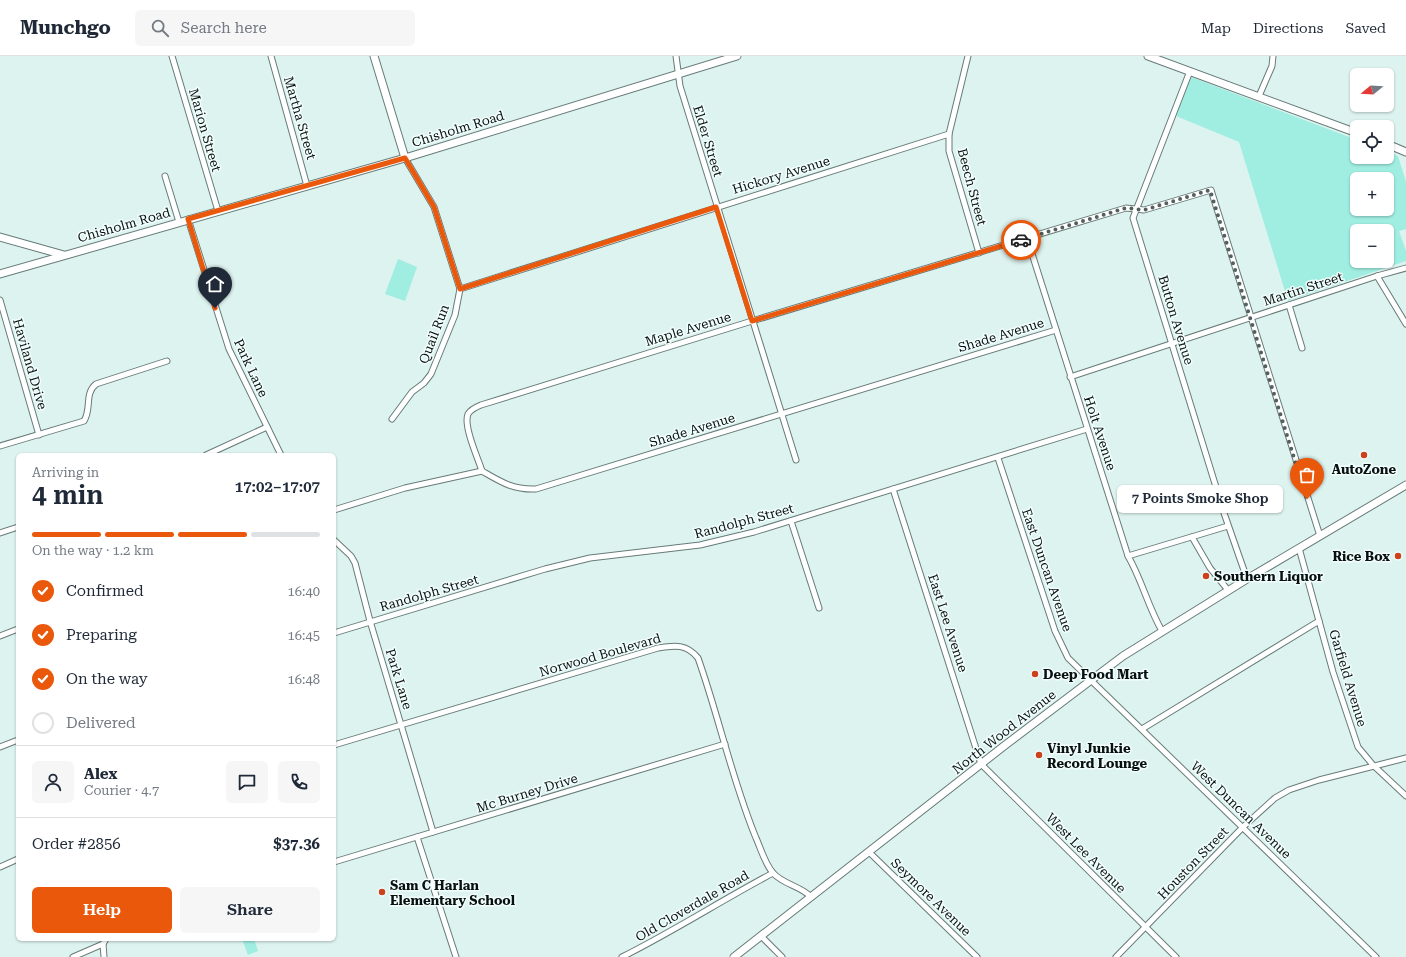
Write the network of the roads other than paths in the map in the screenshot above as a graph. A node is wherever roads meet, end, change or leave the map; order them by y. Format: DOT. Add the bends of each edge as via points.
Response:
graph roads {
  1 [pos="172,56"];
  2 [pos="271,56"];
  3 [pos="374,56"];
  4 [pos="676,56"];
  5 [pos="738,56"];
  6 [pos="968,56"];
  7 [pos="1148,56"];
  8 [pos="1273,56"];
  9 [pos="1190,71"];
  10 [pos="678,73"];
  11 [pos="1259,96"];
  12 [pos="1350,130"];
  13 [pos="949,134"];
  14 [pos="1394,147"];
  15 [pos="1406,152"];
  16 [pos="405,158"];
  17 [pos="165,176"];
  18 [pos="307,186"];
  19 [pos="716,207"];
  20 [pos="1135,209"];
  21 [pos="218,211"];
  22 [pos="188,219"];
  23 [pos="179,222"];
  24 [pos="0,237"];
  25 [pos="1027,238"];
  26 [pos="979,252"];
  27 [pos="64,255"];
  28 [pos="1406,268"];
  29 [pos="0,274"];
  30 [pos="1377,276"];
  31 [pos="460,289"];
  32 [pos="0,300"];
  33 [pos="1289,305"];
  34 [pos="1252,317"];
  35 [pos="752,321"];
  36 [pos="1406,324"];
  37 [pos="1056,330"];
  38 [pos="1171,343"];
  39 [pos="1302,348"];
  40 [pos="167,361"];
  41 [pos="1070,377"];
  42 [pos="782,414"];
  43 [pos="392,419"];
  44 [pos="267,427"];
  45 [pos="1087,429"];
  46 [pos="39,435"];
  47 [pos="0,446"];
  48 [pos="210,453"];
  49 [pos="280,453"];
  50 [pos="998,458"];
  51 [pos="796,460"];
  52 [pos="482,471"];
  53 [pos="1406,485"];
  54 [pos="894,489"];
  55 [pos="336,509"];
  56 [pos="791,521"];
  57 [pos="1228,526"];
  58 [pos="16,528"];
  59 [pos="0,533"];
  60 [pos="1320,536"];
  61 [pos="1192,537"];
  62 [pos="336,542"];
  63 [pos="1299,548"];
  64 [pos="1128,556"];
  65 [pos="1246,579"];
  66 [pos="1228,590"];
  67 [pos="819,608"];
  68 [pos="370,621"];
  69 [pos="1319,622"];
  70 [pos="16,630"];
  71 [pos="1162,631"];
  72 [pos="336,632"];
  73 [pos="0,636"];
  74 [pos="1090,680"];
  75 [pos="402,725"];
  76 [pos="1142,729"];
  77 [pos="16,741"];
  78 [pos="336,744"];
  79 [pos="725,744"];
  80 [pos="0,748"];
  81 [pos="1406,758"];
  82 [pos="981,764"];
  83 [pos="1373,765"];
  84 [pos="1406,796"];
  85 [pos="1243,827"];
  86 [pos="434,832"];
  87 [pos="417,837"];
  88 [pos="869,852"];
  89 [pos="16,860"];
  90 [pos="336,861"];
  91 [pos="0,867"];
  92 [pos="773,873"];
  93 [pos="811,897"];
  94 [pos="1145,927"];
  95 [pos="760,936"];
  96 [pos="105,941"];
  97 [pos="73,957"];
  98 [pos="104,957"];
  99 [pos="456,957"];
  100 [pos="622,957"];
  101 [pos="734,957"];
  102 [pos="782,957"];
  103 [pos="977,957"];
  104 [pos="1116,957"];
  105 [pos="1176,957"];
  106 [pos="1376,957"];
  1 -- 21 [label="street, Marion Street"];
  2 -- 18 [label="street, Martha Street"];
  3 -- 16 [label="main road"];
  4 -- 10 [label="street, Elder Street"];
  5 -- 10 [label="main road, Chisholm Road"];
  6 -- 13 [label="street, Beech Street"];
  7 -- 9 [label="main road"];
  8 -- 11 [label="street" via="1272,66"];
  9 -- 11 [label="main road"];
  9 -- 20 [label="street, Button Avenue"];
  10 -- 16 [label="main road, Chisholm Road"];
  10 -- 19 [label="street, Elder Street"];
  11 -- 12 [label="main road"];
  13 -- 19 [label="street, Hickory Avenue"];
  13 -- 26 [label="street, Beech Street" via="951,163"];
  14 -- 15 [label="main road"];
  16 -- 18 [label="main road, Chisholm Road"];
  16 -- 31 [label="street, Quail Run" via="434,207"];
  17 -- 23 [label="street"];
  18 -- 21 [label="main road, Chisholm Road"];
  19 -- 31 [label="street, Hickory Avenue"];
  19 -- 35 [label="street, Elder Street"];
  20 -- 25 [label="street, Maple Avenue" via="1126,208"];
  20 -- 34 [label="street, Maple Avenue" via="1144,210 1210,190"];
  20 -- 38 [label="street, Button Avenue" via="1133,218"];
  21 -- 22 [label="main road, Chisholm Road"];
  22 -- 23 [label="main road, Chisholm Road"];
  22 -- 44 [label="street, Park Lane" via="229,349"];
  23 -- 27 [label="main road, Chisholm Road"];
  24 -- 27 [label="main road"];
  25 -- 26 [label="street, Maple Avenue"];
  25 -- 37 [label="street, Holt Avenue"];
  26 -- 35 [label="street, Maple Avenue"];
  27 -- 29 [label="main road, Chisholm Road"];
  28 -- 30 [label="street, Martin Street"];
  30 -- 33 [label="street, Martin Street"];
  30 -- 36 [label="street"];
  31 -- 43 [label="street, Quail Run" via="455,315 431,374 412,392"];
  32 -- 46 [label="street, Haviland Drive"];
  33 -- 34 [label="street, Martin Street"];
  33 -- 39 [label="street"];
  34 -- 38 [label="street, Martin Street"];
  34 -- 60 [label="street"];
  35 -- 42 [label="street, Elder Street"];
  35 -- 52 [label="street, Maple Avenue" via="473,409 468,414 467,422"];
  37 -- 41 [label="street, Holt Avenue"];
  37 -- 42 [label="street, Shade Avenue"];
  38 -- 41 [label="street, Martin Street"];
  38 -- 57 [label="street, Button Avenue"];
  40 -- 46 [label="street" via="96,384 88,394 88,415 84,421"];
  41 -- 45 [label="street, Holt Avenue"];
  42 -- 51 [label="street, Elder Street"];
  42 -- 52 [label="street, Shade Avenue" via="536,488 521,489 510,486"];
  44 -- 48 [label="street"];
  44 -- 49 [label="street, Park Lane"];
  45 -- 50 [label="street, Randolph Street"];
  45 -- 64 [label="street, Holt Avenue"];
  46 -- 47 [label="street"];
  50 -- 54 [label="street, Randolph Street"];
  50 -- 74 [label="street, East Duncan Avenue" via="1061,645 1068,658"];
  52 -- 55 [label="street" via="395,491"];
  53 -- 60 [label="main road, North Wood Avenue"];
  54 -- 56 [label="street, Randolph Street"];
  54 -- 82 [label="street, East Lee Avenue"];
  56 -- 67 [label="street"];
  56 -- 68 [label="street, Randolph Street" via="700,545 590,558"];
  57 -- 61 [label="street"];
  57 -- 65 [label="street, Button Avenue"];
  58 -- 59 [label="street"];
  60 -- 63 [label="main road, North Wood Avenue"];
  61 -- 64 [label="street"];
  61 -- 66 [label="street" via="1210,568"];
  62 -- 68 [label="street, Park Lane" via="355,563"];
  63 -- 65 [label="main road, North Wood Avenue"];
  63 -- 69 [label="street, Garfield Avenue"];
  64 -- 71 [label="street, Holt Avenue"];
  65 -- 66 [label="main road, North Wood Avenue"];
  66 -- 71 [label="main road, North Wood Avenue"];
  68 -- 72 [label="street, Randolph Street"];
  68 -- 75 [label="street, Park Lane"];
  69 -- 76 [label="street"];
  69 -- 83 [label="street, Garfield Avenue" via="1358,747"];
  70 -- 73 [label="street"];
  71 -- 74 [label="main road, North Wood Avenue"];
  74 -- 76 [label="street, West Duncan Avenue"];
  74 -- 82 [label="main road, North Wood Avenue"];
  75 -- 78 [label="street, Norwood Boulevard"];
  75 -- 79 [label="street, Norwood Boulevard" via="658,648 678,646 693,651 698,658"];
  75 -- 86 [label="street, Park Lane"];
  76 -- 85 [label="street, West Duncan Avenue"];
  77 -- 80 [label="street"];
  79 -- 86 [label="street, Mc Burney Drive"];
  79 -- 92 [label="street, Norwood Boulevard" via="748,817"];
  81 -- 83 [label="street, Houston Street"];
  82 -- 88 [label="main road, North Wood Avenue"];
  82 -- 94 [label="street, West Lee Avenue"];
  83 -- 84 [label="street, Garfield Avenue"];
  83 -- 85 [label="street, Houston Street" via="1289,790 1269,803"];
  85 -- 94 [label="street, Houston Street"];
  85 -- 106 [label="street, West Duncan Avenue"];
  86 -- 87 [label="street, Mc Burney Drive"];
  87 -- 90 [label="street, Mc Burney Drive"];
  87 -- 99 [label="street"];
  88 -- 93 [label="main road, North Wood Avenue"];
  88 -- 103 [label="street, Seymore Avenue"];
  89 -- 91 [label="street"];
  92 -- 93 [label="street"];
  92 -- 100 [label="street, Old Cloverdale Road"];
  93 -- 95 [label="main road, North Wood Avenue"];
  94 -- 104 [label="street, Houston Street"];
  94 -- 105 [label="street, West Lee Avenue"];
  95 -- 101 [label="main road, North Wood Avenue"];
  95 -- 102 [label="street"];
  96 -- 97 [label="street"];
  96 -- 98 [label="street"];
}
